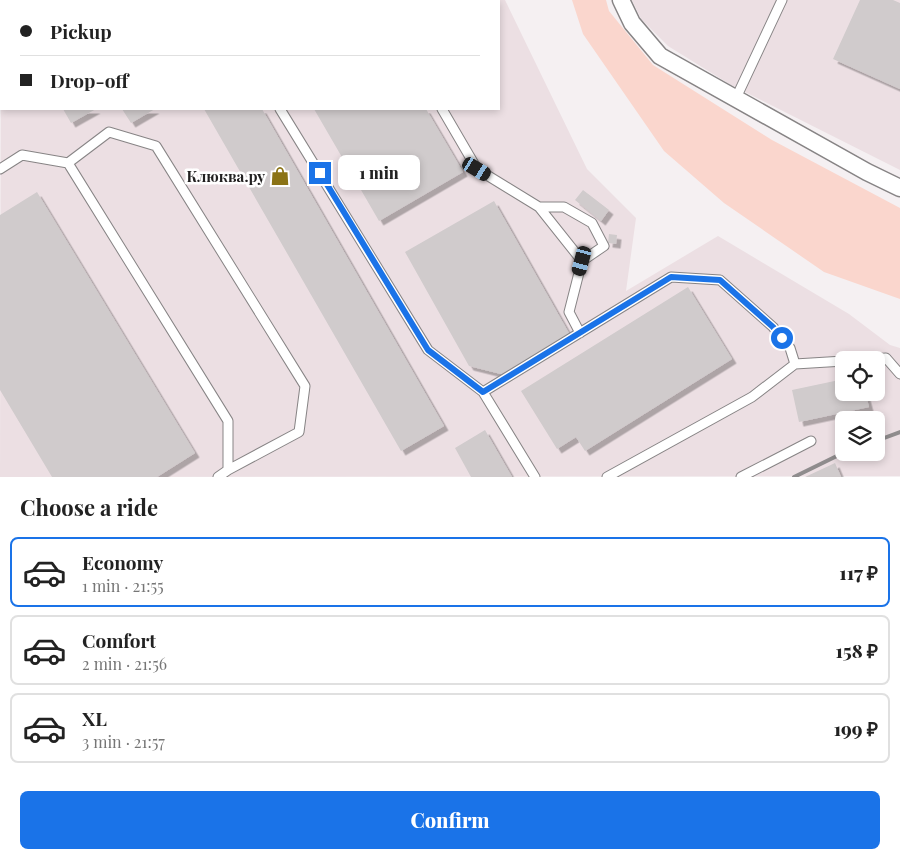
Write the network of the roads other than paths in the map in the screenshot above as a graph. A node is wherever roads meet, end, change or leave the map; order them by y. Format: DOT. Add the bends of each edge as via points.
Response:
graph roads {
  1 [pos="621,0"];
  2 [pos="782,0"];
  3 [pos="736,98"];
  4 [pos="281,110"];
  5 [pos="443,110"];
  6 [pos="68,163"];
  7 [pos="0,169"];
  8 [pos="900,188"];
  9 [pos="539,207"];
  10 [pos="582,261"];
  11 [pos="580,332"];
  12 [pos="885,358"];
  13 [pos="835,362"];
  14 [pos="795,364"];
  15 [pos="900,374"];
  16 [pos="483,392"];
  17 [pos="811,441"];
  18 [pos="228,470"];
  19 [pos="218,476"];
  20 [pos="535,476"];
  21 [pos="607,476"];
  22 [pos="740,476"];
  1 -- 3 [label="street" via="632,23 660,56"];
  2 -- 3 [label="lane"];
  3 -- 8 [label="street"];
  4 -- 16 [label="lane" via="428,350"];
  5 -- 9 [label="lane" via="477,169"];
  6 -- 7 [label="lane" via="22,155"];
  6 -- 18 [label="lane" via="228,422"];
  6 -- 18 [label="lane" via="109,132 156,146 305,386 298,432"];
  9 -- 10 [label="lane"];
  9 -- 10 [label="lane" via="564,207 592,223 604,246"];
  10 -- 11 [label="lane" via="569,312"];
  11 -- 14 [label="lane" via="671,277 720,280 773,327 790,348"];
  11 -- 16 [label="lane"];
  12 -- 15 [label="lane"];
  13 -- 14 [label="lane"];
  14 -- 21 [label="lane" via="752,397"];
  16 -- 20 [label="lane"];
  17 -- 22 [label="lane"];
  18 -- 19 [label="lane"];
}
